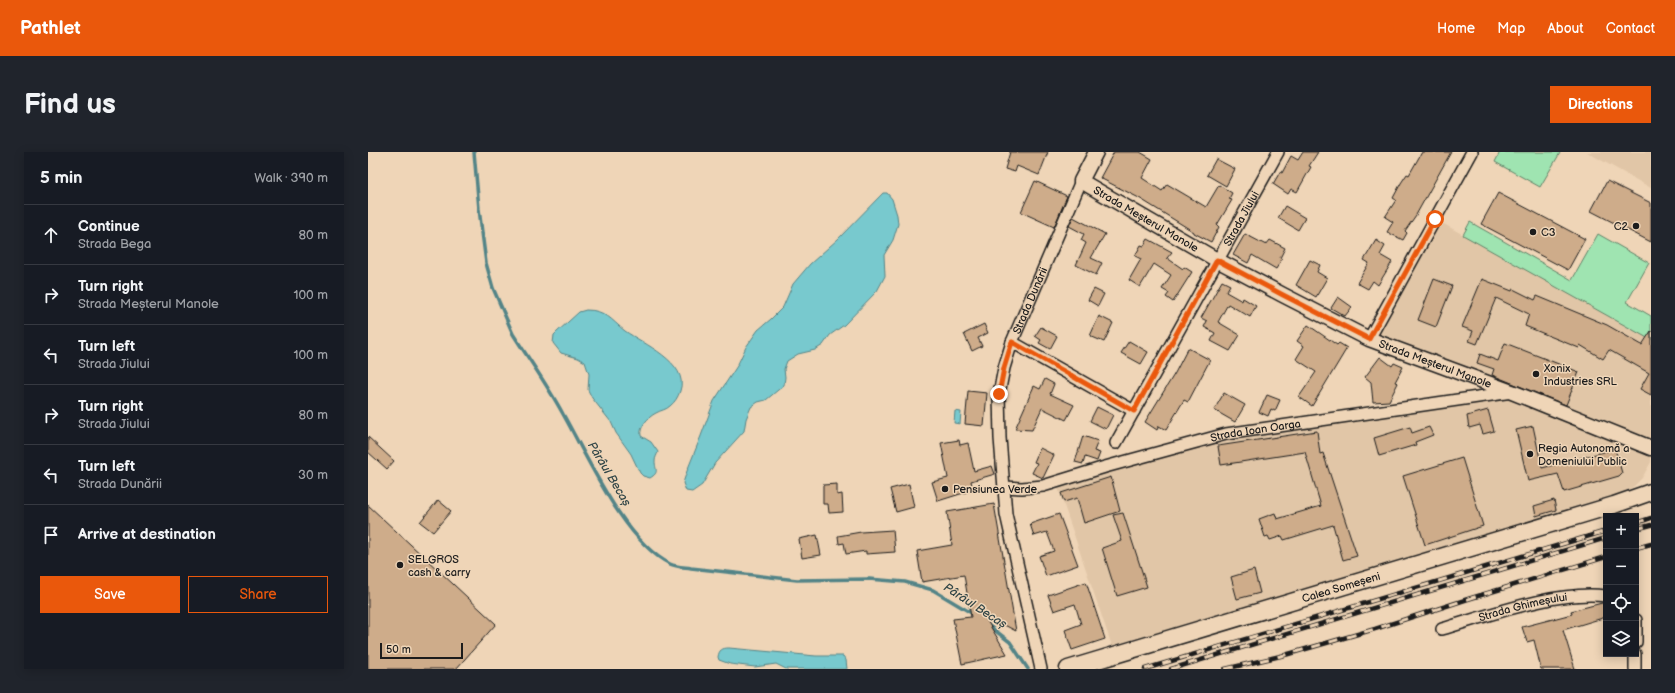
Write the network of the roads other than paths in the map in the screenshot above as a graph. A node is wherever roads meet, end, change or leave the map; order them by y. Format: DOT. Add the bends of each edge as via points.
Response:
graph roads {
  1 [pos="1096,152"];
  2 [pos="1278,152"];
  3 [pos="1472,152"];
  4 [pos="1082,181"];
  5 [pos="1217,260"];
  6 [pos="1369,339"];
  7 [pos="1012,342"];
  8 [pos="1512,392"];
  9 [pos="1134,411"];
  10 [pos="1116,443"];
  11 [pos="1651,448"];
  12 [pos="1651,482"];
  13 [pos="1004,487"];
  14 [pos="1651,492"];
  15 [pos="1614,505"];
  16 [pos="1603,596"];
  17 [pos="1442,629"];
  18 [pos="1636,657"];
  19 [pos="1041,669"];
  20 [pos="1068,669"];
  21 [pos="1635,669"];
  1 -- 4 [label="street, Strada Dunării"];
  2 -- 5 [label="street, Strada Jiului"];
  3 -- 6 [label="street"];
  4 -- 5 [label="street, Strada Meșterul Manole"];
  4 -- 7 [label="street, Strada Dunării"];
  5 -- 6 [label="street, Strada Meșterul Manole"];
  5 -- 9 [label="street, Strada Jiului"];
  6 -- 8 [label="street, Strada Meșterul Manole"];
  7 -- 9 [label="street"];
  7 -- 13 [label="street, Strada Dunării" via="999,394"];
  8 -- 11 [label="street, Strada Meșterul Manole"];
  8 -- 13 [label="street, Strada Ioan Oarga" via="1226,434 1043,486"];
  9 -- 10 [label="street, Strada Jiului"];
  12 -- 15 [label="main road, Calea Someșeni"];
  13 -- 19 [label="street, Strada Dunării" via="1006,514"];
  14 -- 15 [label="main road, Calea Someșeni"];
  15 -- 20 [label="main road, Calea Someșeni"];
  16 -- 17 [label="street, Strada Ghimeșului" via="1590,594 1530,604"];
  18 -- 21 [label="street"];
}
